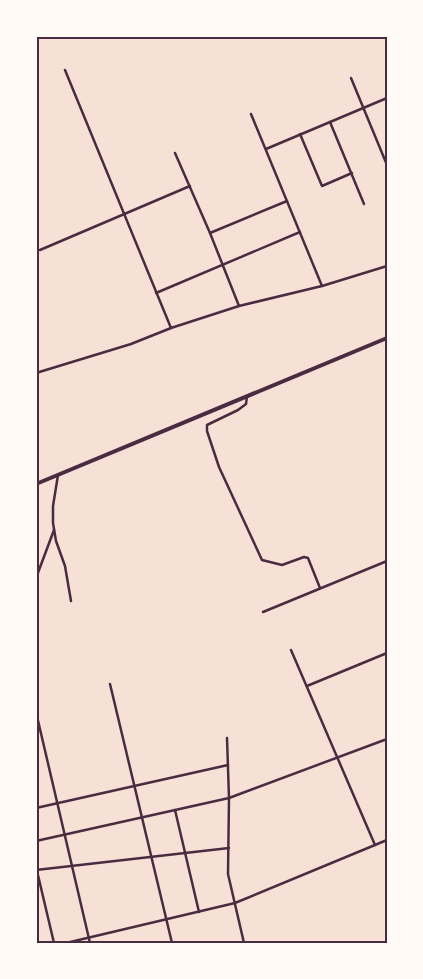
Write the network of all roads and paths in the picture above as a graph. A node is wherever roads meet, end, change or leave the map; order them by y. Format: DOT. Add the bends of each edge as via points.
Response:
graph roads {
  1 [pos="65,70"];
  2 [pos="351,78"];
  3 [pos="387,98"];
  4 [pos="364,108"];
  5 [pos="251,114"];
  6 [pos="330,122"];
  7 [pos="300,134"];
  8 [pos="266,149"];
  9 [pos="175,152"];
  10 [pos="387,165"];
  11 [pos="352,173"];
  12 [pos="190,186"];
  13 [pos="287,201"];
  14 [pos="364,204"];
  15 [pos="123,214"];
  16 [pos="300,232"];
  17 [pos="210,233"];
  18 [pos="40,250"];
  19 [pos="223,264"];
  20 [pos="387,266"];
  21 [pos="322,286"];
  22 [pos="156,293"];
  23 [pos="240,306"];
  24 [pos="170,328"];
  25 [pos="387,338"];
  26 [pos="36,373"];
  27 [pos="247,396"];
  28 [pos="58,475"];
  29 [pos="36,484"];
  30 [pos="54,529"];
  31 [pos="387,561"];
  32 [pos="36,578"];
  33 [pos="320,588"];
  34 [pos="71,601"];
  35 [pos="263,612"];
  36 [pos="291,650"];
  37 [pos="387,653"];
  38 [pos="110,684"];
  39 [pos="307,686"];
  40 [pos="36,712"];
  41 [pos="227,738"];
  42 [pos="387,739"];
  43 [pos="337,757"];
  44 [pos="228,765"];
  45 [pos="134,786"];
  46 [pos="229,798"];
  47 [pos="58,803"];
  48 [pos="36,808"];
  49 [pos="175,810"];
  50 [pos="142,817"];
  51 [pos="65,834"];
  52 [pos="387,840"];
  53 [pos="36,841"];
  54 [pos="374,845"];
  55 [pos="228,848"];
  56 [pos="185,853"];
  57 [pos="152,857"];
  58 [pos="72,866"];
  59 [pos="36,870"];
  60 [pos="235,903"];
  61 [pos="199,912"];
  62 [pos="167,919"];
  63 [pos="89,937"];
  64 [pos="54,943"];
  65 [pos="66,943"];
  66 [pos="90,943"];
  67 [pos="172,943"];
  68 [pos="244,943"];
  1 -- 15 [label="street"];
  2 -- 4 [label="street"];
  3 -- 4 [label="street"];
  4 -- 6 [label="street"];
  4 -- 10 [label="street"];
  5 -- 8 [label="street"];
  6 -- 7 [label="street"];
  6 -- 11 [label="street"];
  7 -- 8 [label="street"];
  7 -- 11 [label="street" via="322,186"];
  8 -- 13 [label="street"];
  9 -- 12 [label="street"];
  11 -- 14 [label="street"];
  12 -- 15 [label="street"];
  12 -- 17 [label="street"];
  13 -- 16 [label="street"];
  13 -- 17 [label="street"];
  15 -- 18 [label="street"];
  15 -- 22 [label="street"];
  16 -- 19 [label="street"];
  16 -- 21 [label="street"];
  17 -- 19 [label="street"];
  19 -- 22 [label="street"];
  19 -- 23 [label="street"];
  20 -- 21 [label="street"];
  21 -- 23 [label="street"];
  22 -- 24 [label="street"];
  23 -- 24 [label="street"];
  24 -- 26 [label="street" via="131,344"];
  25 -- 27 [label="main road"];
  27 -- 28 [label="main road"];
  27 -- 33 [label="street" via="246,404 238,410 207,425 206,431 219,466 262,560 282,565 308,558"];
  28 -- 29 [label="main road"];
  28 -- 30 [label="street" via="53,506"];
  30 -- 32 [label="street"];
  30 -- 34 [label="street"];
  31 -- 33 [label="street"];
  33 -- 35 [label="street"];
  36 -- 39 [label="street"];
  37 -- 39 [label="street"];
  38 -- 45 [label="street"];
  39 -- 43 [label="street"];
  40 -- 47 [label="street"];
  41 -- 44 [label="street"];
  42 -- 43 [label="street"];
  43 -- 46 [label="street"];
  43 -- 54 [label="street"];
  44 -- 45 [label="street"];
  44 -- 46 [label="street"];
  45 -- 47 [label="street"];
  45 -- 50 [label="street"];
  46 -- 49 [label="street"];
  46 -- 55 [label="street"];
  47 -- 48 [label="street"];
  47 -- 51 [label="street"];
  49 -- 50 [label="street"];
  49 -- 56 [label="street"];
  50 -- 51 [label="street"];
  50 -- 57 [label="street"];
  51 -- 53 [label="street"];
  51 -- 58 [label="street"];
  52 -- 54 [label="street"];
  54 -- 60 [label="street"];
  55 -- 56 [label="street"];
  55 -- 60 [label="street" via="228,874"];
  56 -- 57 [label="street"];
  56 -- 61 [label="street"];
  57 -- 58 [label="street"];
  57 -- 62 [label="street"];
  58 -- 59 [label="street"];
  58 -- 63 [label="street"];
  59 -- 64 [label="street"];
  60 -- 61 [label="street"];
  60 -- 68 [label="street"];
  61 -- 62 [label="street"];
  62 -- 63 [label="street"];
  62 -- 67 [label="street"];
  63 -- 65 [label="street"];
  63 -- 66 [label="street"];
}
